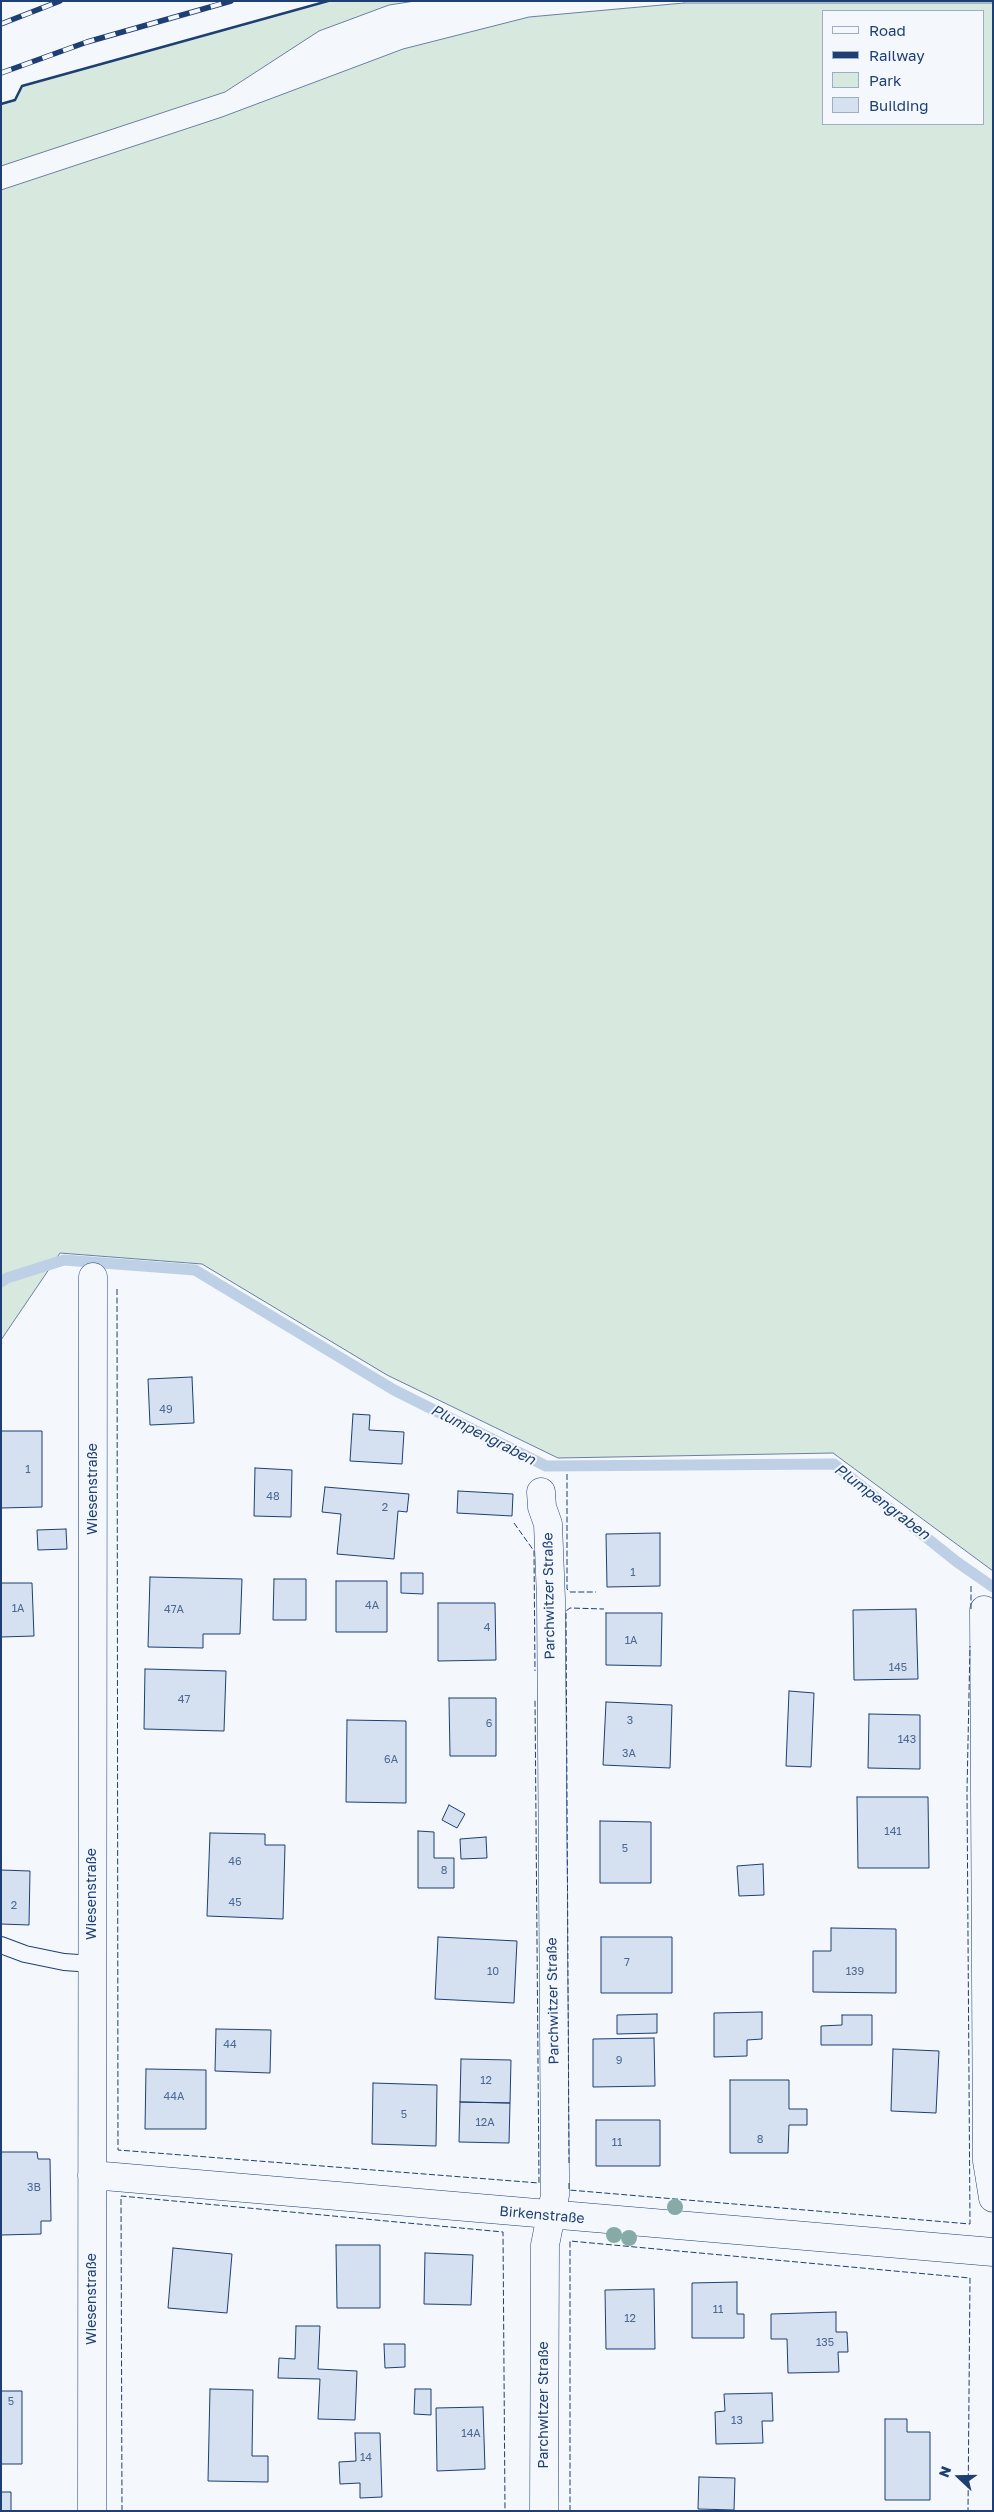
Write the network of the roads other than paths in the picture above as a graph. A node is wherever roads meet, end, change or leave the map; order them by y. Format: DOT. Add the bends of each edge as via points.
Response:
graph roads {
  1 [pos="93,1277"];
  2 [pos="541,1492"];
  3 [pos="984,1610"];
  4 [pos="1,1945"];
  5 [pos="92,1964"];
  6 [pos="92,2175"];
  7 [pos="993,2198"];
  8 [pos="551,2216"];
  9 [pos="993,2252"];
  10 [pos="92,2511"];
  11 [pos="544,2511"];
  1 -- 5 [label="street, Wiesenstraße"];
  2 -- 8 [label="street, Parchwitzer Straße" via="548,1524 551,1599 555,2174"];
  3 -- 7 [label="street" via="987,2161"];
  4 -- 5 [label="lane" via="25,1954"];
  5 -- 6 [label="street, Wiesenstraße"];
  6 -- 8 [label="street, Birkenstraße"];
  6 -- 10 [label="street, Wiesenstraße"];
  8 -- 9 [label="street, Birkenstraße"];
  8 -- 11 [label="street, Parchwitzer Straße" via="545,2245"];
}
